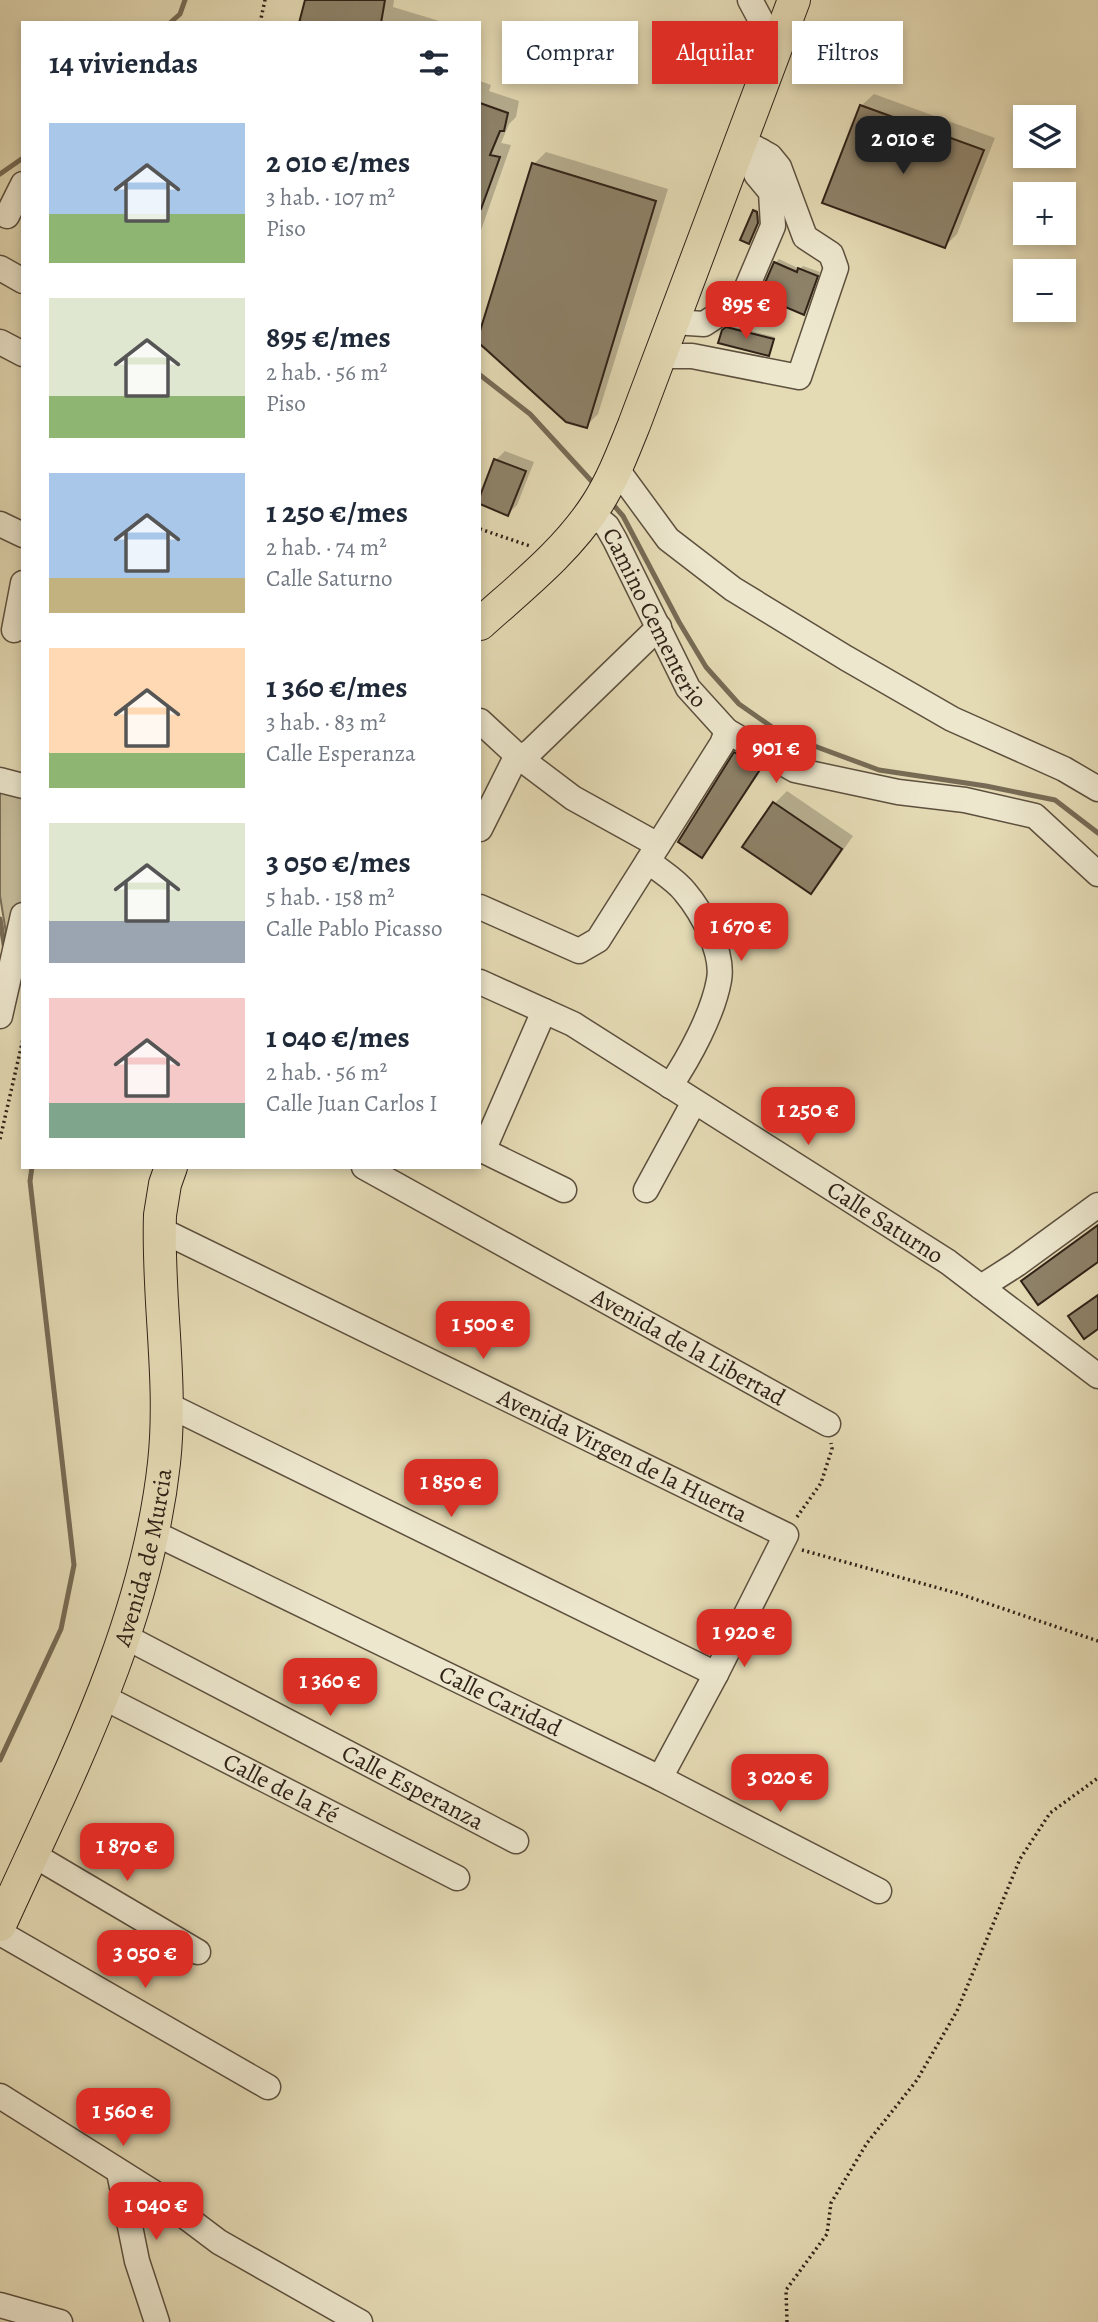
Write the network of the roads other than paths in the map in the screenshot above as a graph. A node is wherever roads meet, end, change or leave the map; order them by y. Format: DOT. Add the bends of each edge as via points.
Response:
graph roads {
  1 [pos="750,0"];
  2 [pos="794,0"];
  3 [pos="761,21"];
  4 [pos="778,42"];
  5 [pos="765,84"];
  6 [pos="751,146"];
  7 [pos="21,189"];
  8 [pos="10,218"];
  9 [pos="0,268"];
  10 [pos="21,280"];
  11 [pos="673,322"];
  12 [pos="0,342"];
  13 [pos="21,353"];
  14 [pos="660,356"];
  15 [pos="604,491"];
  16 [pos="0,524"];
  17 [pos="21,534"];
  18 [pos="21,592"];
  19 [pos="481,623"];
  20 [pos="659,627"];
  21 [pos="12,630"];
  22 [pos="481,723"];
  23 [pos="727,730"];
  24 [pos="520,758"];
  25 [pos="0,780"];
  26 [pos="21,785"];
  27 [pos="1098,789"];
  28 [pos="481,827"];
  29 [pos="653,853"];
  30 [pos="1098,874"];
  31 [pos="481,907"];
  32 [pos="21,924"];
  33 [pos="481,982"];
  34 [pos="544,1011"];
  35 [pos="0,1016"];
  36 [pos="670,1086"];
  37 [pos="694,1102"];
  38 [pos="482,1150"];
  39 [pos="170,1169"];
  40 [pos="368,1169"];
  41 [pos="646,1190"];
  42 [pos="564,1191"];
  43 [pos="1098,1205"];
  44 [pos="159,1228"];
  45 [pos="981,1287"];
  46 [pos="1093,1361"];
  47 [pos="166,1405"];
  48 [pos="828,1424"];
  49 [pos="152,1532"];
  50 [pos="124,1636"];
  51 [pos="716,1674"];
  52 [pos="103,1697"];
  53 [pos="660,1778"];
  54 [pos="516,1841"];
  55 [pos="32,1854"];
  56 [pos="457,1878"];
  57 [pos="879,1891"];
  58 [pos="0,1925"];
  59 [pos="0,1933"];
  60 [pos="198,1952"];
  61 [pos="268,2087"];
  62 [pos="0,2096"];
  63 [pos="119,2172"];
  64 [pos="0,2305"];
  65 [pos="60,2322"];
  66 [pos="157,2322"];
  67 [pos="360,2322"];
  1 -- 3 [label="street"];
  2 -- 4 [label="main road"];
  5 -- 6 [label="main road"];
  6 -- 11 [label="main road"];
  6 -- 11 [label="street" via="756,174 771,192 773,226 741,299 704,324"];
  6 -- 14 [label="street" via="779,167 805,237 831,254 836,268 799,377 692,356"];
  7 -- 8 [label="street"];
  9 -- 10 [label="street"];
  11 -- 14 [label="main road"];
  12 -- 13 [label="street"];
  14 -- 15 [label="main road"];
  15 -- 19 [label="main road" via="555,554"];
  15 -- 20 [label="street, Camino Cementerio" via="607,526"];
  15 -- 27 [label="street" via="733,589 846,658 952,719"];
  16 -- 17 [label="street"];
  18 -- 21 [label="street"];
  20 -- 23 [label="street, Camino Cementerio" via="688,688"];
  20 -- 24 [label="street"];
  22 -- 24 [label="street"];
  23 -- 29 [label="street"];
  23 -- 30 [label="street, Camino Cementerio" via="794,770 1035,816"];
  24 -- 28 [label="street" via="513,763"];
  24 -- 29 [label="street" via="573,799 649,838"];
  25 -- 26 [label="street"];
  29 -- 31 [label="street" via="598,940 579,951"];
  29 -- 36 [label="street" via="684,891 716,943 720,978 706,1019"];
  32 -- 35 [label="street"];
  33 -- 34 [label="street, Calle Saturno"];
  34 -- 36 [label="street, Calle Saturno" via="573,1024"];
  34 -- 38 [label="street"];
  36 -- 37 [label="street, Calle Saturno"];
  37 -- 41 [label="street"];
  37 -- 45 [label="street, Calle Saturno"];
  38 -- 42 [label="street"];
  39 -- 44 [label="main road, Avenida de Murcia"];
  40 -- 48 [label="street, Avenida de la Libertad"];
  43 -- 45 [label="street"];
  44 -- 47 [label="main road, Avenida de Murcia"];
  44 -- 51 [label="street, Avenida Virgen de la Huerta" via="784,1540"];
  45 -- 46 [label="street, Calle Saturno"];
  47 -- 49 [label="main road, Avenida de Murcia" via="164,1462"];
  47 -- 51 [label="street"];
  49 -- 50 [label="main road, Avenida de Murcia"];
  49 -- 53 [label="street, Calle Caridad"];
  50 -- 52 [label="main road, Avenida de Murcia"];
  50 -- 54 [label="street, Calle Esperanza"];
  51 -- 53 [label="street"];
  52 -- 55 [label="main road, Avenida de Murcia"];
  52 -- 56 [label="street, Calle de la Fé"];
  53 -- 57 [label="street, Calle Caridad"];
  55 -- 58 [label="main road, Avenida de Murcia"];
  55 -- 60 [label="street"];
  59 -- 61 [label="street"];
  62 -- 63 [label="street"];
  63 -- 66 [label="street" via="137,2261"];
  63 -- 67 [label="street" via="219,2242"];
  64 -- 65 [label="street"];
}
